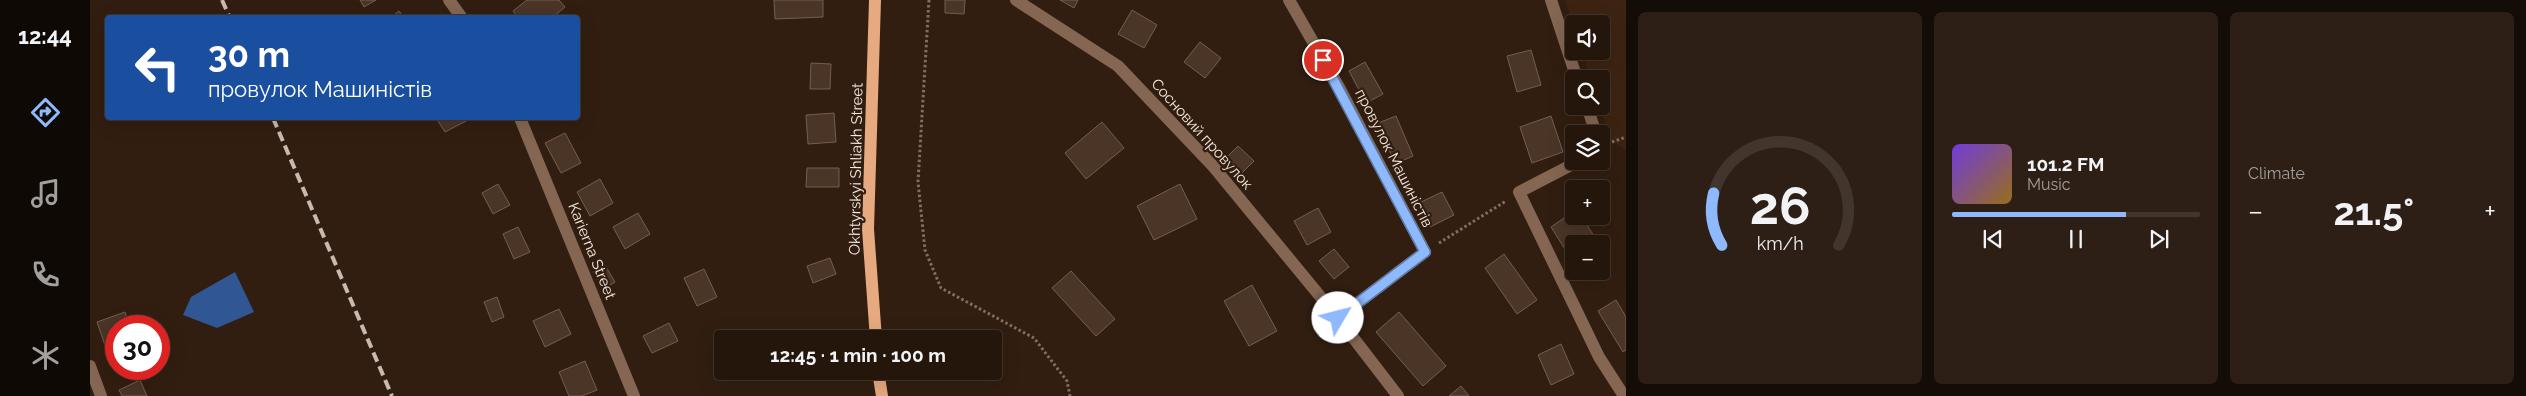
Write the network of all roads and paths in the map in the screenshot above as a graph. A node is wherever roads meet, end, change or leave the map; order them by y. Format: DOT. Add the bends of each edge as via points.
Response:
graph roads {
  1 [pos="449,0"];
  2 [pos="875,0"];
  3 [pos="929,0"];
  4 [pos="1016,0"];
  5 [pos="1289,0"];
  6 [pos="1551,0"];
  7 [pos="460,15"];
  8 [pos="1574,70"];
  9 [pos="521,120"];
  10 [pos="1565,168"];
  11 [pos="1519,192"];
  12 [pos="1425,252"];
  13 [pos="1338,318"];
  14 [pos="875,330"];
  15 [pos="90,366"];
  16 [pos="879,380"];
  17 [pos="101,396"];
  18 [pos="634,396"];
  19 [pos="882,396"];
  20 [pos="1070,396"];
  21 [pos="1398,396"];
  22 [pos="1624,396"];
  1 -- 7 [label="street"];
  2 -- 14 [label="main road, Okhtyrskyi Shliakh Street" via="868,229"];
  3 -- 20 [label="path" via="918,182 925,250 942,288 1034,338 1067,381"];
  4 -- 13 [label="street, Сосновий провулок" via="1118,66 1212,165"];
  5 -- 12 [label="street, провулок Машиністів" via="1340,89"];
  6 -- 8 [label="street"];
  9 -- 18 [label="street, Karierna Street"];
  10 -- 11 [label="street"];
  11 -- 12 [label="path"];
  11 -- 22 [label="street" via="1599,357"];
  12 -- 13 [label="street"];
  13 -- 21 [label="street, Сосновий провулок"];
  15 -- 17 [label="street"];
  16 -- 19 [label="main road"];
}
